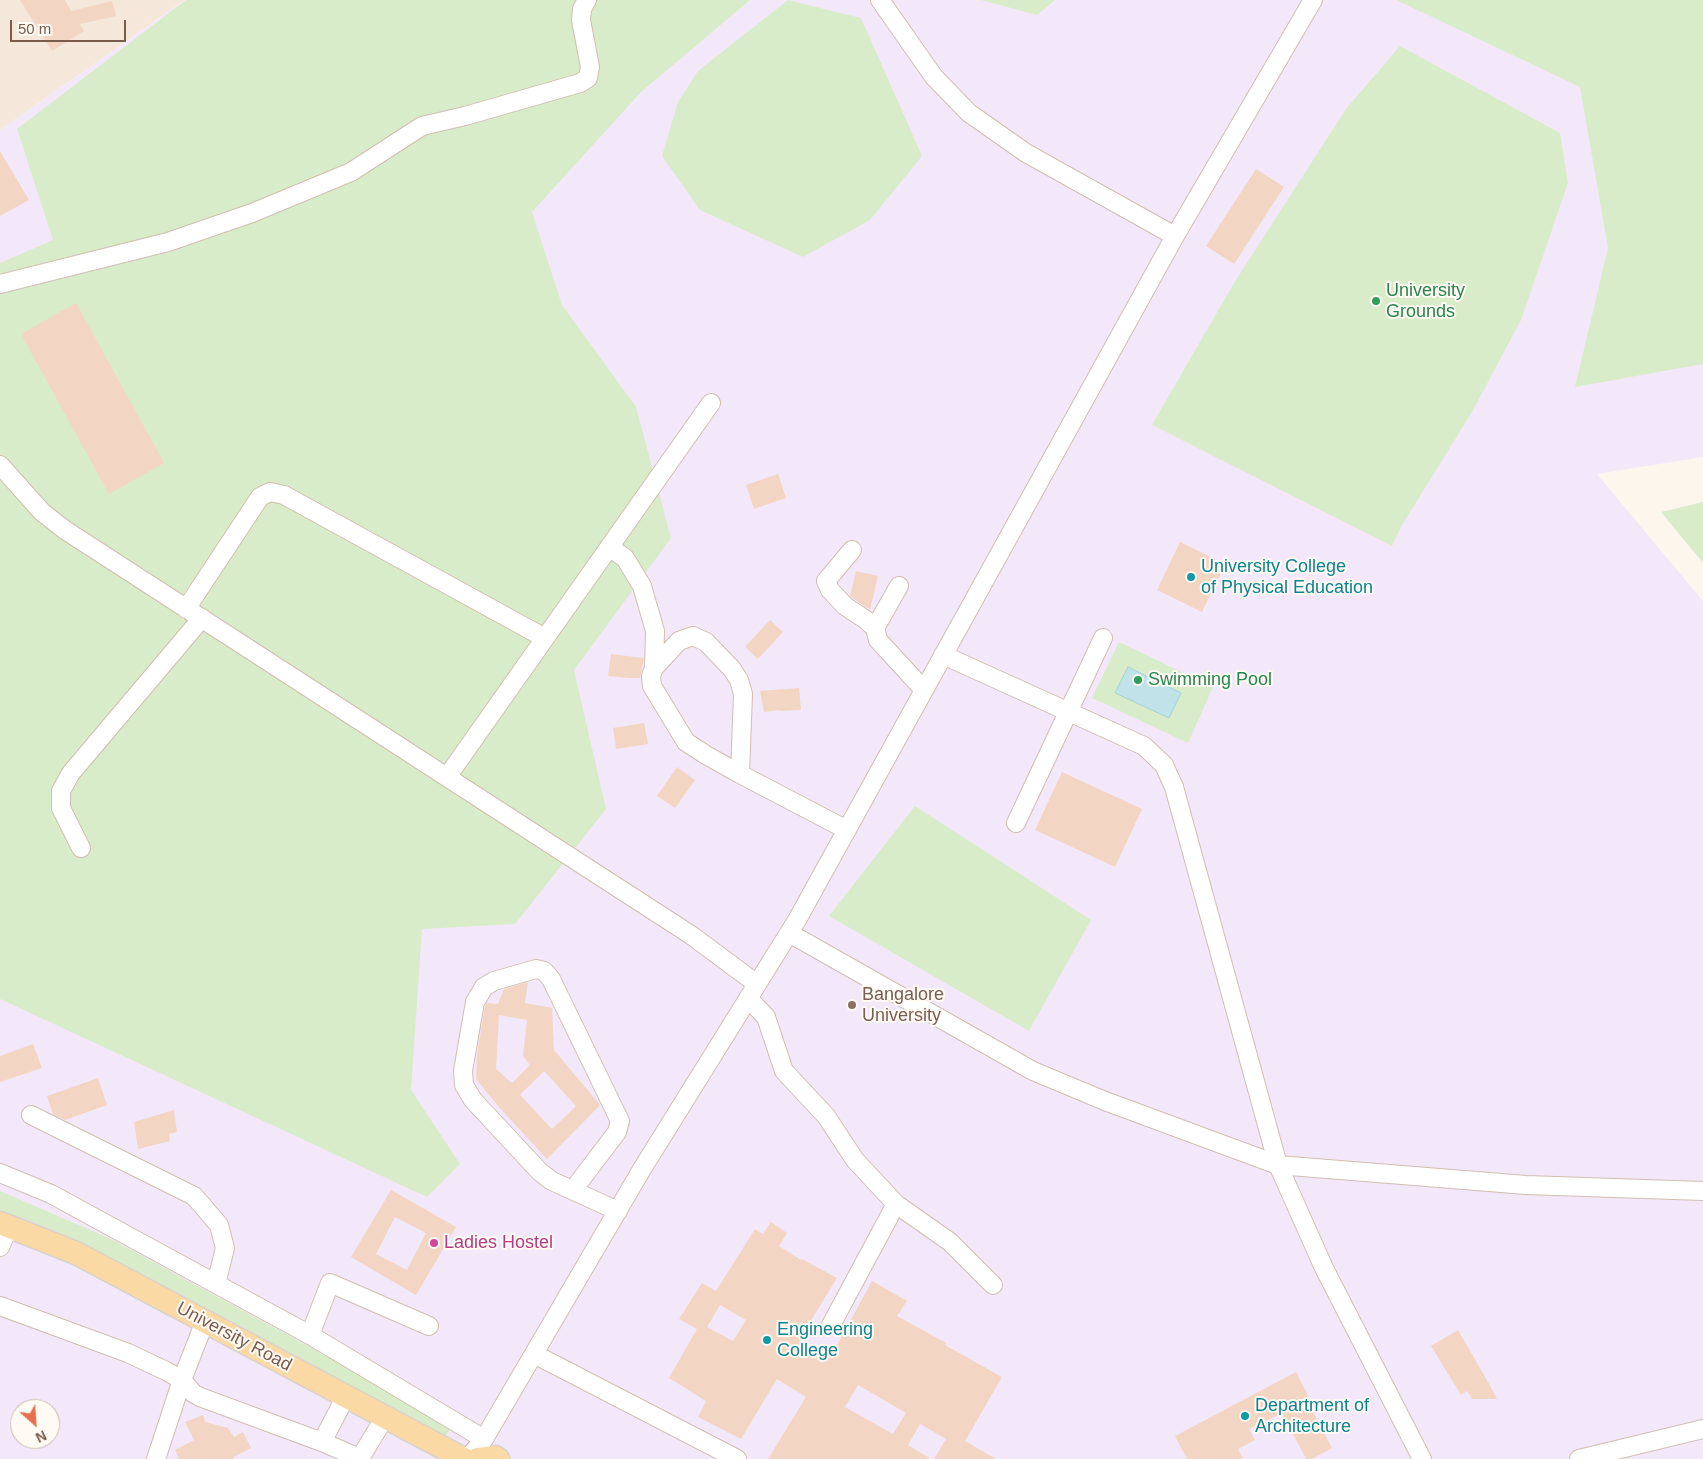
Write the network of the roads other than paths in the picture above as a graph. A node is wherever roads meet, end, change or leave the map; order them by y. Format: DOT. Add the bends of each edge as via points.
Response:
graph roads {
  1 [pos="587,0"];
  2 [pos="880,0"];
  3 [pos="1313,0"];
  4 [pos="1175,236"];
  5 [pos="0,284"];
  6 [pos="711,403"];
  7 [pos="0,465"];
  8 [pos="609,547"];
  9 [pos="852,550"];
  10 [pos="899,586"];
  11 [pos="186,609"];
  12 [pos="202,618"];
  13 [pos="875,628"];
  14 [pos="545,638"];
  15 [pos="1102,638"];
  16 [pos="943,656"];
  17 [pos="654,668"];
  18 [pos="924,690"];
  19 [pos="1069,712"];
  20 [pos="740,774"];
  21 [pos="447,777"];
  22 [pos="1016,823"];
  23 [pos="847,830"];
  24 [pos="81,848"];
  25 [pos="789,933"];
  26 [pos="753,991"];
  27 [pos="31,1115"];
  28 [pos="1278,1165"];
  29 [pos="0,1172"];
  30 [pos="573,1190"];
  31 [pos="1703,1191"];
  32 [pos="896,1204"];
  33 [pos="618,1211"];
  34 [pos="3,1232"];
  35 [pos="216,1284"];
  36 [pos="993,1285"];
  37 [pos="0,1306"];
  38 [pos="205,1321"];
  39 [pos="831,1325"];
  40 [pos="429,1326"];
  41 [pos="310,1335"];
  42 [pos="534,1354"];
  43 [pos="182,1380"];
  44 [pos="346,1396"];
  45 [pos="386,1417"];
  46 [pos="1703,1429"];
  47 [pos="322,1442"];
  48 [pos="481,1449"];
  49 [pos="156,1459"];
  50 [pos="466,1459"];
  51 [pos="498,1459"];
  52 [pos="737,1459"];
  53 [pos="1422,1459"];
  54 [pos="1579,1459"];
  1 -- 5 [label="street" via="581,20 590,67 588,78 580,83 422,126 351,172 252,213 168,242"];
  2 -- 4 [label="street" via="934,77 970,113 1026,153"];
  3 -- 4 [label="street"];
  4 -- 16 [label="street"];
  6 -- 8 [label="street"];
  7 -- 11 [label="street" via="42,512 65,530"];
  8 -- 14 [label="street"];
  8 -- 17 [label="street" via="624,558 642,586 654,631"];
  9 -- 13 [label="street" via="826,581 845,606"];
  10 -- 13 [label="street"];
  11 -- 12 [label="street"];
  11 -- 14 [label="street" via="260,497 270,492 284,495"];
  12 -- 21 [label="street"];
  12 -- 24 [label="street" via="70,773 61,791 60,808"];
  13 -- 18 [label="street" via="878,640"];
  14 -- 21 [label="street"];
  15 -- 19 [label="street"];
  16 -- 18 [label="street"];
  16 -- 19 [label="street"];
  17 -- 20 [label="street" via="652,686 686,742"];
  17 -- 20 [label="street" via="679,641 693,636 706,642 732,669 743,694"];
  18 -- 23 [label="street"];
  19 -- 22 [label="street"];
  19 -- 28 [label="street" via="1144,746 1164,765 1174,787"];
  20 -- 23 [label="street"];
  21 -- 26 [label="street" via="691,936"];
  23 -- 25 [label="street"];
  25 -- 26 [label="street"];
  25 -- 28 [label="street" via="1033,1071"];
  26 -- 32 [label="street" via="766,1017 784,1071 826,1116 855,1160"];
  26 -- 33 [label="street"];
  27 -- 35 [label="street" via="194,1196 219,1225 225,1248"];
  28 -- 31 [label="street" via="1526,1185"];
  28 -- 53 [label="street" via="1324,1268"];
  29 -- 35 [label="street" via="51,1194"];
  30 -- 30 [label="street" via="540,1172 473,1100 464,1085 463,1071 475,1002 484,988 494,981 536,969 544,971 551,979 620,1121 617,1132"];
  30 -- 33 [label="street"];
  32 -- 36 [label="street" via="950,1242"];
  32 -- 39 [label="street"];
  33 -- 42 [label="street"];
  34 -- 38 [label="main road, University Road" via="76,1252"];
  35 -- 41 [label="street"];
  37 -- 43 [label="street" via="128,1353"];
  38 -- 43 [label="street"];
  38 -- 44 [label="main road, University Road"];
  40 -- 41 [label="street" via="330,1283"];
  41 -- 48 [label="street"];
  42 -- 48 [label="street"];
  42 -- 52 [label="street"];
  43 -- 47 [label="street" via="200,1397"];
  43 -- 49 [label="street"];
  44 -- 45 [label="main road, University Road"];
  44 -- 47 [label="street"];
  45 -- 47 [label="street" via="362,1456 357,1457"];
  45 -- 50 [label="main road, University Road"];
  46 -- 54 [label="street"];
  48 -- 50 [label="street"];
  48 -- 51 [label="main road"];
}
